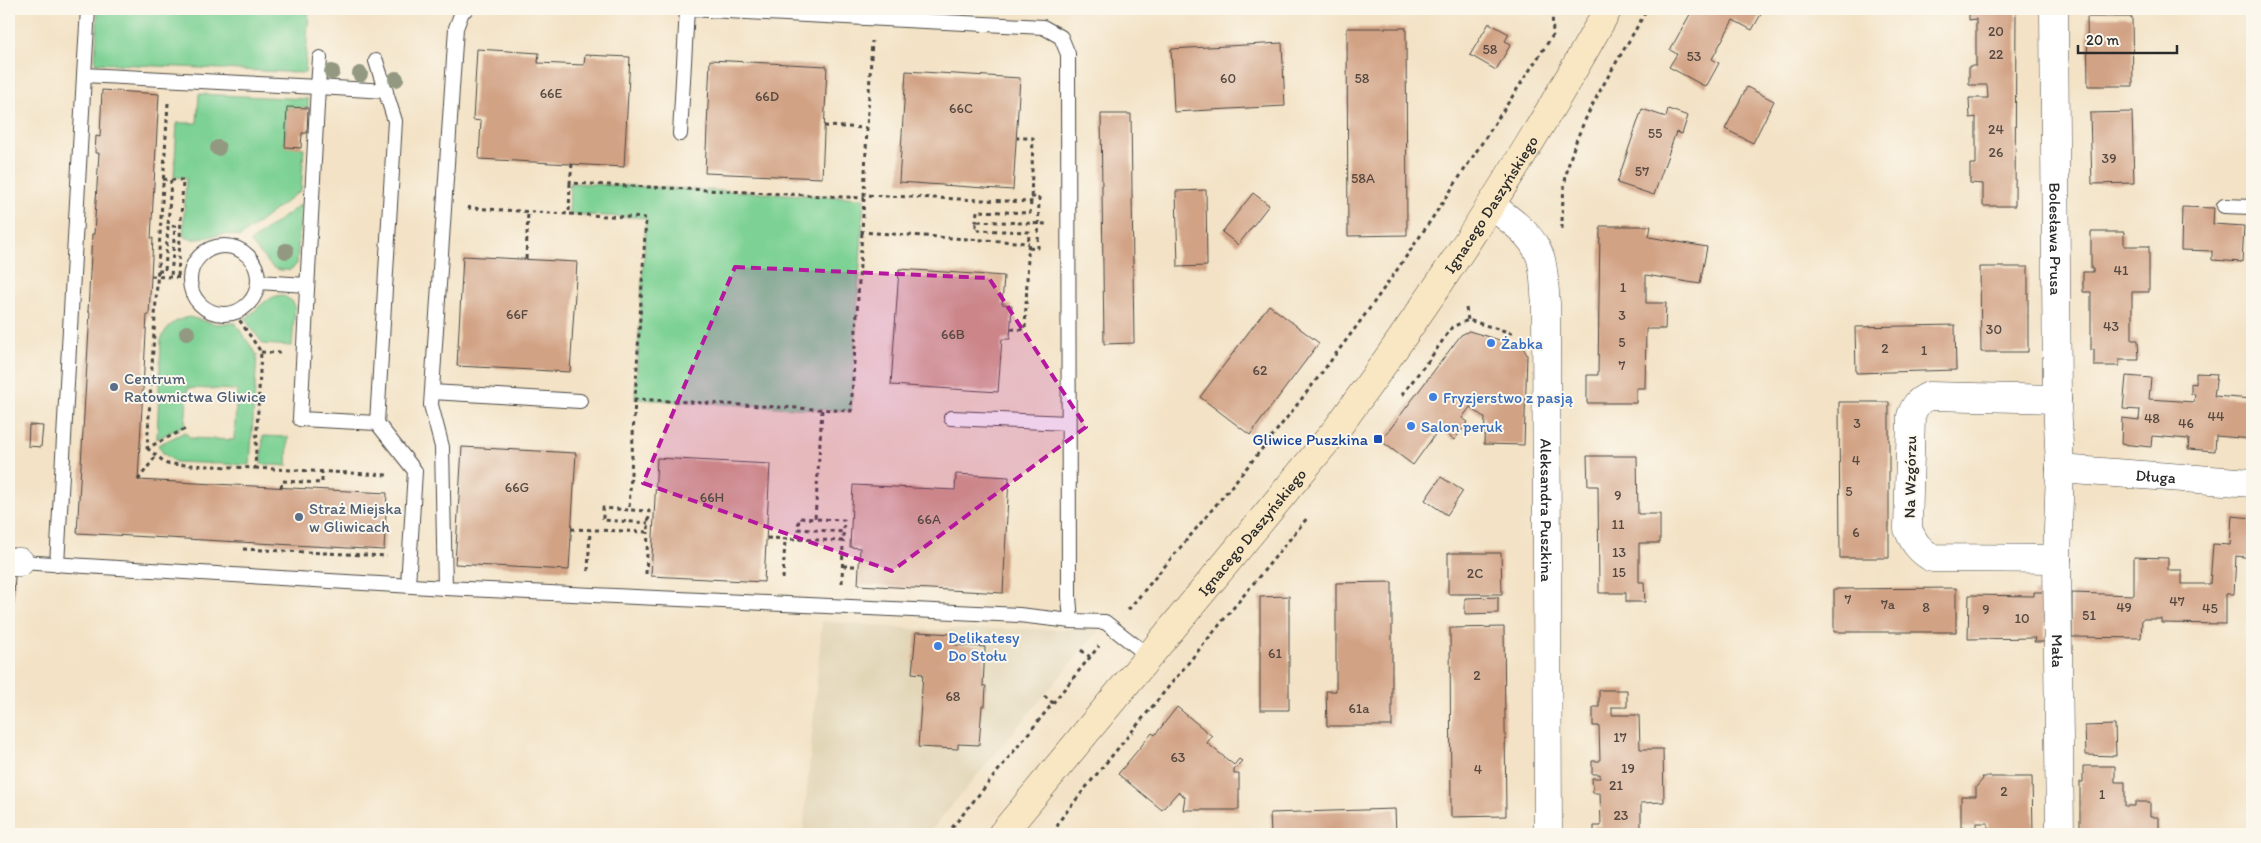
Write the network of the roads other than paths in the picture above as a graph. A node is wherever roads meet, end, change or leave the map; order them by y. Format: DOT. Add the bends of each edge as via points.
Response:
graph roads {
  1 [pos="88,9"];
  2 [pos="466,9"];
  3 [pos="688,9"];
  4 [pos="1608,9"];
  5 [pos="2054,9"];
  6 [pos="320,58"];
  7 [pos="376,61"];
  8 [pos="84,75"];
  9 [pos="318,87"];
  10 [pos="386,91"];
  11 [pos="680,134"];
  12 [pos="1492,206"];
  13 [pos="2224,206"];
  14 [pos="2252,207"];
  15 [pos="258,282"];
  16 [pos="307,285"];
  17 [pos="432,392"];
  18 [pos="2057,399"];
  19 [pos="580,401"];
  20 [pos="951,418"];
  21 [pos="378,423"];
  22 [pos="1068,423"];
  23 [pos="2060,469"];
  24 [pos="2252,483"];
  25 [pos="2058,559"];
  26 [pos="14,562"];
  27 [pos="57,564"];
  28 [pos="408,585"];
  29 [pos="445,588"];
  30 [pos="1071,621"];
  31 [pos="1150,656"];
  32 [pos="1002,834"];
  33 [pos="1548,834"];
  34 [pos="2060,834"];
  1 -- 8 [label="lane"];
  2 -- 17 [label="lane" via="456,28"];
  3 -- 11 [label="lane"];
  3 -- 22 [label="lane" via="1043,26 1061,37 1068,54"];
  4 -- 12 [label="street, Ignacego Daszyńskiego"];
  5 -- 18 [label="street, Bolesława Prusa"];
  6 -- 9 [label="lane"];
  7 -- 10 [label="lane"];
  8 -- 9 [label="lane"];
  8 -- 27 [label="lane"];
  9 -- 10 [label="lane"];
  9 -- 16 [label="lane"];
  10 -- 21 [label="lane" via="395,122"];
  12 -- 31 [label="street, Ignacego Daszyńskiego" via="1438,288 1336,430"];
  12 -- 33 [label="street, Aleksandra Puszkina" via="1535,246 1540,258 1546,303"];
  13 -- 14 [label="lane"];
  15 -- 15 [label="lane" via="256,267 250,258 232,246 210,248 200,254 184,278 200,305 221,314 244,308 252,300"];
  15 -- 16 [label="lane"];
  16 -- 21 [label="lane" via="300,419"];
  17 -- 19 [label="lane"];
  17 -- 29 [label="lane" via="431,405 442,447"];
  18 -- 23 [label="street, Bolesława Prusa"];
  18 -- 25 [label="street, Na Wzgórzu" via="1929,396 1915,405 1911,416 1908,529 1921,551 1932,558"];
  20 -- 22 [label="lane"];
  21 -- 28 [label="lane" via="415,471"];
  22 -- 30 [label="lane"];
  23 -- 24 [label="street, Długa"];
  23 -- 25 [label="street, Mała"];
  25 -- 34 [label="street, Mała"];
  26 -- 27 [label="lane"];
  27 -- 28 [label="lane"];
  28 -- 29 [label="lane"];
  29 -- 30 [label="lane" via="1019,614"];
  30 -- 31 [label="lane" via="1105,622"];
  31 -- 32 [label="street, Ignacego Daszyńskiego"];
}
